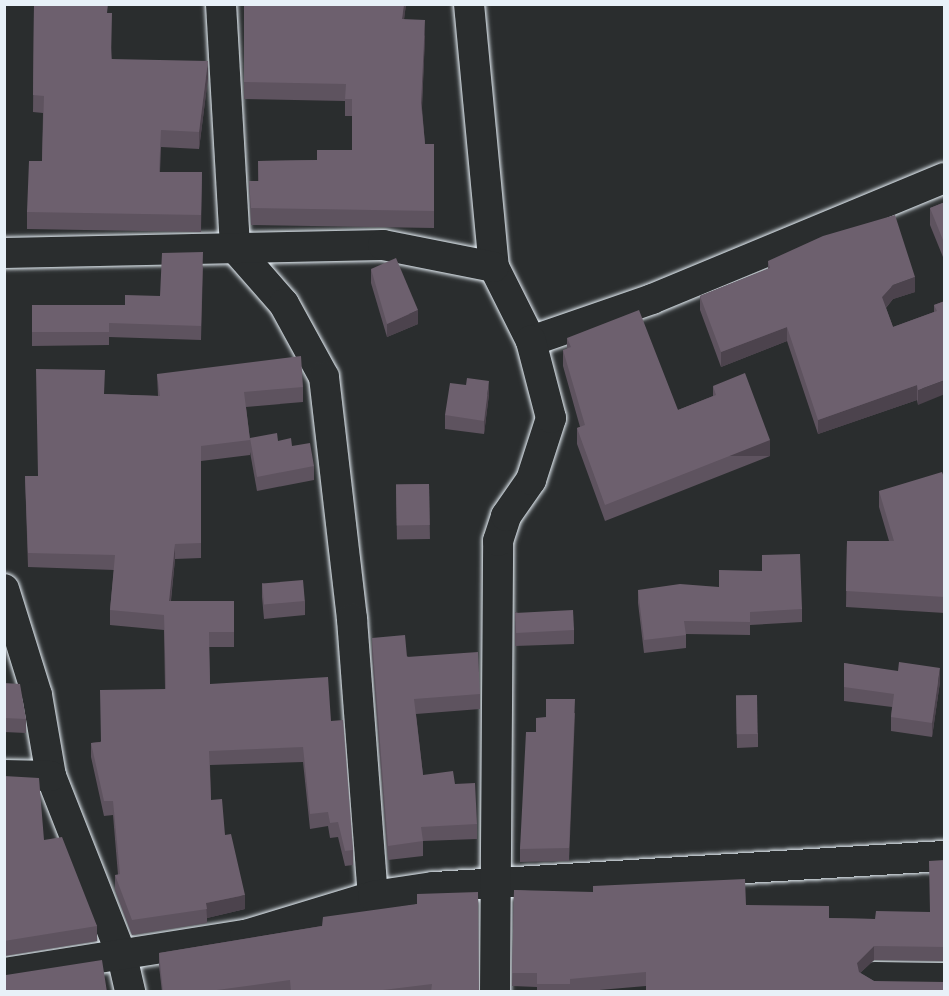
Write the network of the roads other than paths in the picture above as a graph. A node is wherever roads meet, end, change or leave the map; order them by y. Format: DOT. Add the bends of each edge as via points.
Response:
graph roads {
  1 [pos="220,4"];
  2 [pos="470,4"];
  3 [pos="945,178"];
  4 [pos="235,248"];
  5 [pos="4,253"];
  6 [pos="494,267"];
  7 [pos="531,341"];
  8 [pos="4,589"];
  9 [pos="4,775"];
  10 [pos="51,776"];
  11 [pos="945,856"];
  12 [pos="497,882"];
  13 [pos="373,896"];
  14 [pos="122,956"];
  15 [pos="4,973"];
  16 [pos="874,977"];
  17 [pos="945,978"];
  18 [pos="130,992"];
  19 [pos="495,992"];
  1 -- 4 [label="street"];
  2 -- 6 [label="street"];
  3 -- 7 [label="street" via="651,299"];
  4 -- 5 [label="street"];
  4 -- 6 [label="street" via="383,245"];
  4 -- 13 [label="street" via="284,304 324,377 352,619"];
  6 -- 7 [label="street"];
  7 -- 12 [label="street" via="551,417 531,480 506,516 498,541"];
  8 -- 10 [label="street" via="37,695"];
  9 -- 10 [label="street"];
  10 -- 14 [label="street"];
  11 -- 12 [label="street"];
  12 -- 13 [label="street"];
  12 -- 19 [label="street"];
  13 -- 14 [label="street" via="245,935"];
  14 -- 15 [label="street"];
  14 -- 18 [label="street"];
  16 -- 17 [label="street"];
}
